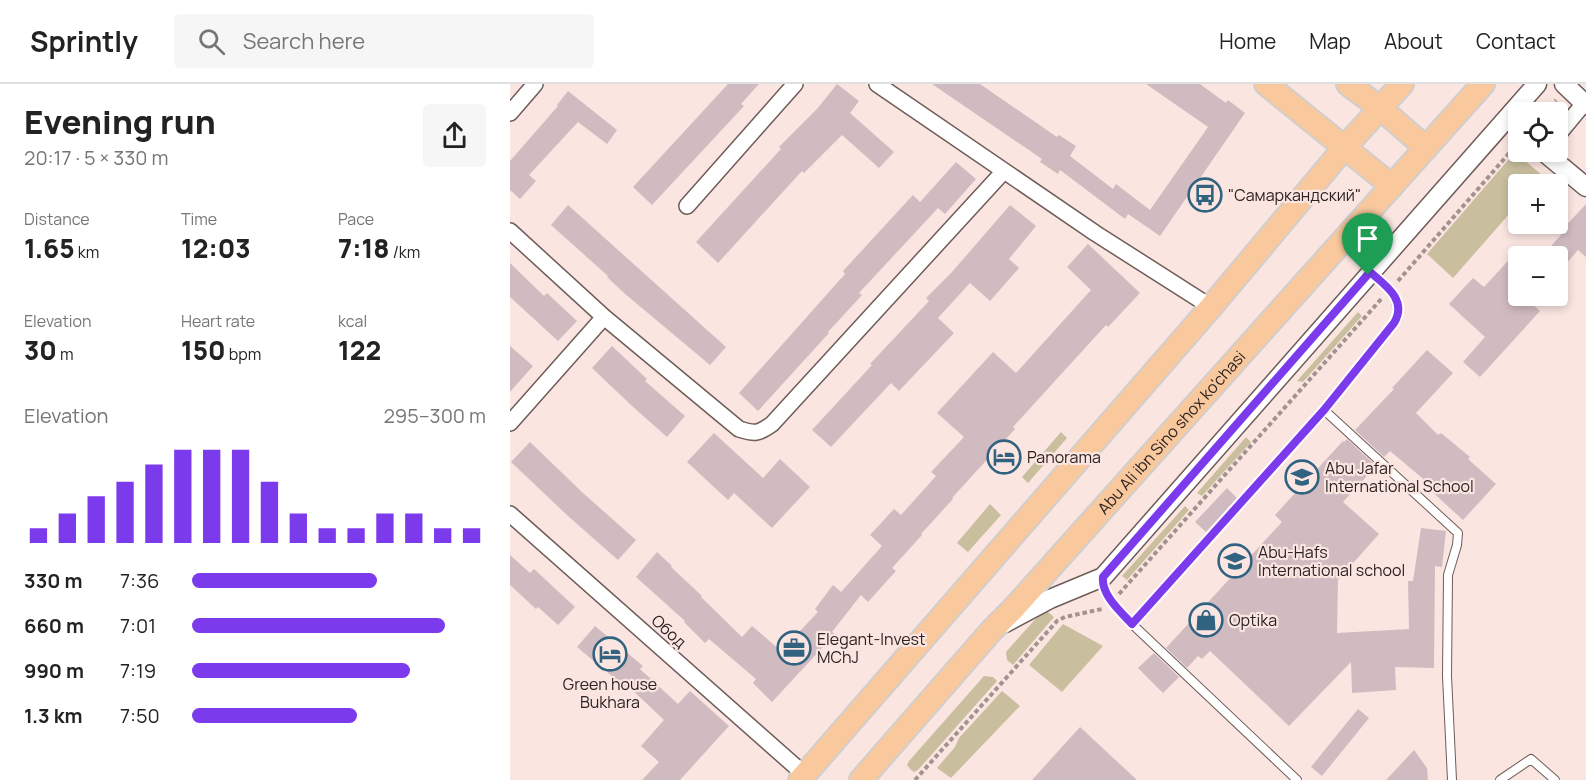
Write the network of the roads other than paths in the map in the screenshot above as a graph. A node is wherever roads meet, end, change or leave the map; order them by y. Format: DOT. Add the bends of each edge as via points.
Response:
graph roads {
  1 [pos="535,84"];
  2 [pos="795,84"];
  3 [pos="877,84"];
  4 [pos="1266,84"];
  5 [pos="1348,84"];
  6 [pos="1402,84"];
  7 [pos="1483,84"];
  8 [pos="1538,84"];
  9 [pos="1564,84"];
  10 [pos="1527,102"];
  11 [pos="1585,103"];
  12 [pos="1380,108"];
  13 [pos="510,113"];
  14 [pos="1568,123"];
  15 [pos="1508,129"];
  16 [pos="1346,147"];
  17 [pos="1426,148"];
  18 [pos="1556,162"];
  19 [pos="1004,171"];
  20 [pos="1392,186"];
  21 [pos="1586,187"];
  22 [pos="687,206"];
  23 [pos="510,231"];
  24 [pos="1370,272"];
  25 [pos="1211,307"];
  26 [pos="604,317"];
  27 [pos="1324,410"];
  28 [pos="510,423"];
  29 [pos="510,514"];
  30 [pos="1103,577"];
  31 [pos="1132,624"];
  32 [pos="992,630"];
  33 [pos="803,778"];
  34 [pos="861,780"];
  35 [pos="1297,780"];
  36 [pos="1452,780"];
  37 [pos="1500,780"];
  38 [pos="1555,780"];
  1 -- 13 [label="street"];
  2 -- 22 [label="street"];
  3 -- 19 [label="street"];
  4 -- 16 [label="main road"];
  5 -- 12 [label="main road"];
  6 -- 12 [label="main road"];
  7 -- 17 [label="main road, Abu Ali ibn Sino shox ko'chasi"];
  8 -- 10 [label="street"];
  9 -- 11 [label="street"];
  11 -- 14 [label="street"];
  12 -- 16 [label="main road"];
  12 -- 17 [label="main road"];
  15 -- 24 [label="street"];
  16 -- 20 [label="main road"];
  16 -- 25 [label="main road"];
  17 -- 20 [label="main road, Abu Ali ibn Sino shox ko'chasi"];
  18 -- 21 [label="street"];
  19 -- 25 [label="street"];
  19 -- 26 [label="street" via="760,433 738,429"];
  20 -- 32 [label="main road, Abu Ali ibn Sino shox ko'chasi"];
  23 -- 26 [label="street"];
  24 -- 27 [label="lane" via="1396,298 1397,319"];
  24 -- 30 [label="street"];
  25 -- 33 [label="main road"];
  26 -- 28 [label="street"];
  27 -- 31 [label="lane"];
  27 -- 36 [label="lane" via="1458,533 1448,575"];
  29 -- 33 [label="street, Обод"];
  30 -- 31 [label="lane" via="1108,596"];
  30 -- 32 [label="street"];
  31 -- 35 [label="lane"];
  32 -- 34 [label="main road, Abu Ali ibn Sino shox ko'chasi"];
  37 -- 38 [label="lane" via="1531,759"];
}
